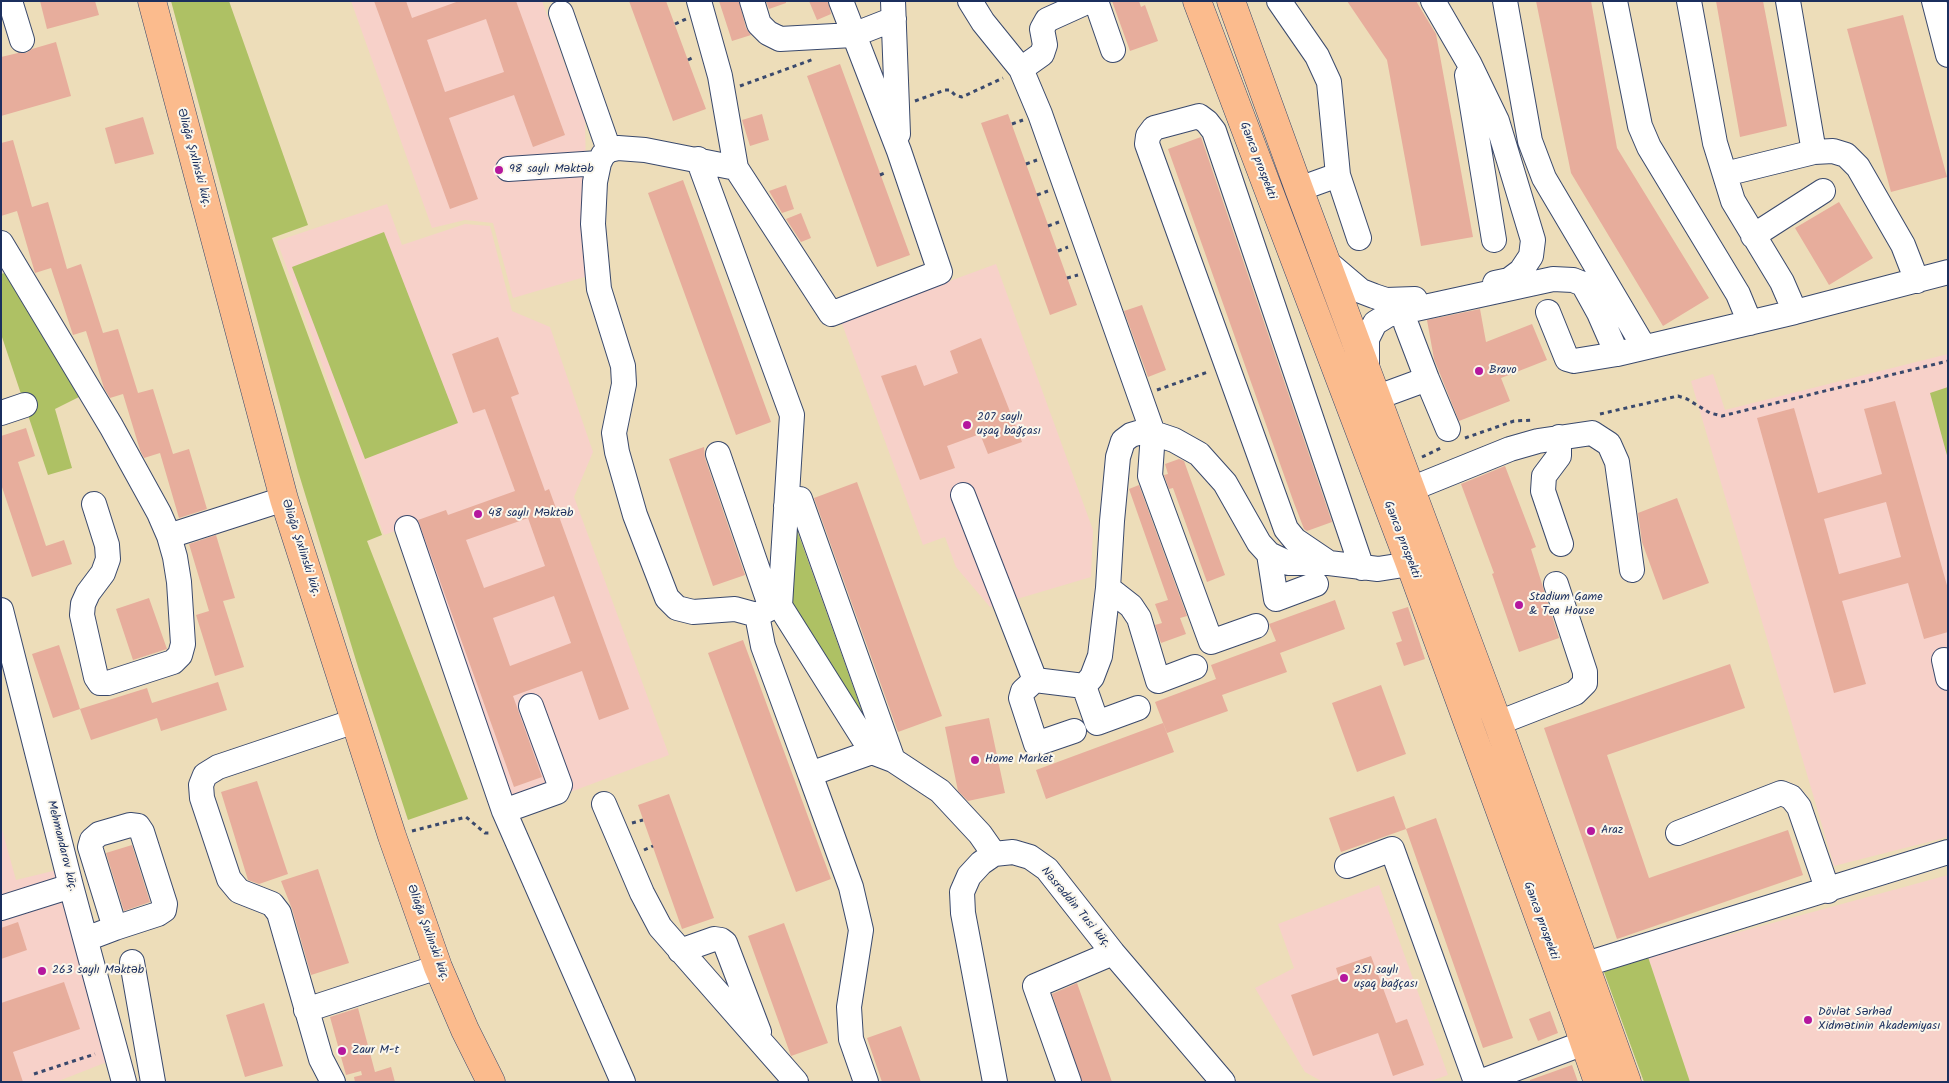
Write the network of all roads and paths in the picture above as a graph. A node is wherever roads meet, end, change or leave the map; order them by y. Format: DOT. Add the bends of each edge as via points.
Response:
graph roads {
  1 [pos="10,1"];
  2 [pos="152,1"];
  3 [pos="699,1"];
  4 [pos="752,1"];
  5 [pos="841,1"];
  6 [pos="970,1"];
  7 [pos="1089,1"];
  8 [pos="1096,1"];
  9 [pos="1197,1"];
  10 [pos="1231,1"];
  11 [pos="1280,1"];
  12 [pos="1433,1"];
  13 [pos="1505,1"];
  14 [pos="1615,1"];
  15 [pos="1689,1"];
  16 [pos="1788,1"];
  17 [pos="1934,1"];
  18 [pos="894,10"];
  19 [pos="561,13"];
  20 [pos="853,34"];
  21 [pos="22,40"];
  22 [pos="1113,50"];
  23 [pos="1948,55"];
  24 [pos="821,56"];
  25 [pos="1469,63"];
  26 [pos="1021,69"];
  27 [pos="722,92"];
  28 [pos="898,107"];
  29 [pos="1497,121"];
  30 [pos="1530,141"];
  31 [pos="899,151"];
  32 [pos="1814,152"];
  33 [pos="604,156"];
  34 [pos="698,159"];
  35 [pos="736,168"];
  36 [pos="508,169"];
  37 [pos="1725,174"];
  38 [pos="1338,175"];
  39 [pos="1299,189"];
  40 [pos="1823,191"];
  41 [pos="1753,236"];
  42 [pos="1359,238"];
  43 [pos="1494,240"];
  44 [pos="1,243"];
  45 [pos="1328,263"];
  46 [pos="1948,272"];
  47 [pos="1917,281"];
  48 [pos="1548,312"];
  49 [pos="1795,312"];
  50 [pos="1750,323"];
  51 [pos="1406,324"];
  52 [pos="1644,347"];
  53 [pos="1617,354"];
  54 [pos="1948,360"];
  55 [pos="1228,366"];
  56 [pos="1367,367"];
  57 [pos="1427,379"];
  58 [pos="1140,396"];
  59 [pos="1378,397"];
  60 [pos="25,405"];
  61 [pos="1,413"];
  62 [pos="1592,415"];
  63 [pos="1540,420"];
  64 [pos="1153,434"];
  65 [pos="1559,437"];
  66 [pos="1451,438"];
  67 [pos="718,454"];
  68 [pos="1422,457"];
  69 [pos="1412,488"];
  70 [pos="963,495"];
  71 [pos="284,499"];
  72 [pos="94,504"];
  73 [pos="786,506"];
  74 [pos="407,528"];
  75 [pos="169,536"];
  76 [pos="1561,544"];
  77 [pos="1269,554"];
  78 [pos="1329,563"];
  79 [pos="1410,564"];
  80 [pos="1362,568"];
  81 [pos="1632,570"];
  82 [pos="1316,584"];
  83 [pos="1556,584"];
  84 [pos="1108,588"];
  85 [pos="1,610"];
  86 [pos="769,610"];
  87 [pos="1256,626"];
  88 [pos="1195,667"];
  89 [pos="1035,680"];
  90 [pos="1084,686"];
  91 [pos="531,706"];
  92 [pos="1138,708"];
  93 [pos="355,721"];
  94 [pos="1498,723"];
  95 [pos="1074,731"];
  96 [pos="882,756"];
  97 [pos="810,774"];
  98 [pos="604,804"];
  99 [pos="504,811"];
  100 [pos="1678,832"];
  101 [pos="1948,852"];
  102 [pos="994,854"];
  103 [pos="1346,866"];
  104 [pos="71,886"];
  105 [pos="1828,891"];
  106 [pos="1,908"];
  107 [pos="114,928"];
  108 [pos="86,939"];
  109 [pos="680,951"];
  110 [pos="1113,953"];
  111 [pos="132,962"];
  112 [pos="1585,964"];
  113 [pos="438,967"];
  114 [pos="1559,974"];
  115 [pos="306,1010"];
  116 [pos="1584,1043"];
  117 [pos="764,1046"];
  118 [pos="115,1047"];
  119 [pos="34,1074"];
  120 [pos="1213,1076"];
  121 [pos="124,1082"];
  122 [pos="153,1082"];
  123 [pos="333,1082"];
  124 [pos="490,1082"];
  125 [pos="622,1082"];
  126 [pos="796,1082"];
  127 [pos="866,1082"];
  128 [pos="995,1082"];
  129 [pos="1069,1082"];
  130 [pos="1478,1082"];
  131 [pos="1598,1082"];
  132 [pos="1627,1082"];
  1 -- 21 [label="street"];
  2 -- 71 [label="main road, Əliağa Şıxlinski küç."];
  3 -- 27 [label="street"];
  4 -- 20 [label="street" via="759,24 780,39"];
  5 -- 20 [label="street"];
  6 -- 26 [label="street"];
  7 -- 26 [label="street" via="1046,20 1042,29 1045,45 1042,54"];
  8 -- 22 [label="street"];
  9 -- 79 [label="main road, Gəncə prospekti"];
  10 -- 39 [label="main road"];
  11 -- 38 [label="street" via="1317,56 1329,82"];
  12 -- 25 [label="street"];
  13 -- 30 [label="street"];
  14 -- 50 [label="street" via="1640,126 1738,294"];
  15 -- 37 [label="street"];
  16 -- 32 [label="street"];
  17 -- 23 [label="street"];
  18 -- 20 [label="street"];
  18 -- 28 [label="street"];
  19 -- 33 [label="street"];
  20 -- 31 [label="street"];
  24 -- 27 [label="path"];
  25 -- 29 [label="street"];
  25 -- 43 [label="street" via="1467,84"];
  26 -- 28 [label="path" via="962,97 945,90"];
  26 -- 58 [label="street" via="1043,122"];
  27 -- 35 [label="street"];
  28 -- 31 [label="street"];
  29 -- 30 [label="street"];
  29 -- 45 [label="street" via="1533,240 1531,256 1521,271 1508,280 1484,286 1408,300 1386,300 1361,290"];
  30 -- 52 [label="street" via="1544,178"];
  31 -- 35 [label="street" via="940,272 831,314"];
  32 -- 37 [label="street"];
  32 -- 47 [label="street" via="1832,150 1846,155 1858,167 1903,245"];
  33 -- 34 [label="street" via="630,148"];
  33 -- 36 [label="street"];
  33 -- 86 [label="street" via="595,182 595,265 599,289 623,366 624,384 614,433 634,515 660,583 667,598 677,608 693,612"];
  34 -- 35 [label="street"];
  34 -- 73 [label="street" via="792,415"];
  37 -- 41 [label="street" via="1733,201"];
  38 -- 39 [label="street"];
  38 -- 42 [label="street"];
  39 -- 45 [label="main road"];
  40 -- 41 [label="street"];
  41 -- 49 [label="street" via="1782,282"];
  44 -- 75 [label="street" via="111,426"];
  45 -- 56 [label="main road"];
  46 -- 47 [label="street"];
  47 -- 49 [label="street"];
  48 -- 53 [label="street" via="1567,359 1574,361"];
  49 -- 50 [label="street"];
  50 -- 52 [label="street"];
  51 -- 57 [label="street"];
  52 -- 53 [label="street"];
  53 -- 56 [label="street" via="1583,284 1553,279 1388,315 1376,323 1367,339"];
  54 -- 62 [label="path" via="1722,416 1678,396"];
  55 -- 58 [label="path"];
  55 -- 78 [label="street" via="1286,529 1295,540"];
  55 -- 80 [label="street" via="1147,144 1154,128 1199,116 1214,132"];
  56 -- 59 [label="main road"];
  57 -- 59 [label="street"];
  57 -- 66 [label="street"];
  58 -- 64 [label="street"];
  59 -- 69 [label="main road"];
  60 -- 61 [label="street"];
  63 -- 66 [label="path" via="1514,421"];
  64 -- 77 [label="street" via="1174,440 1199,454 1225,483 1259,543"];
  64 -- 84 [label="street" via="1141,432 1131,435 1124,441 1118,457"];
  64 -- 87 [label="street" via="1150,476 1211,642"];
  65 -- 69 [label="street" via="1510,449"];
  65 -- 76 [label="street" via="1559,456 1544,476 1543,491"];
  65 -- 81 [label="street" via="1592,433 1613,451"];
  66 -- 68 [label="path"];
  67 -- 86 [label="street"];
  69 -- 94 [label="main road"];
  70 -- 89 [label="street"];
  71 -- 75 [label="street"];
  71 -- 93 [label="main road, Əliağa Şıxlinski küç."];
  72 -- 75 [label="street" via="108,559 104,573 88,593 82,615 100,683 174,662 180,655 183,644 179,582"];
  73 -- 86 [label="street"];
  73 -- 96 [label="street" via="800,499"];
  74 -- 99 [label="street"];
  77 -- 78 [label="street" via="1288,563"];
  77 -- 82 [label="street" via="1276,599"];
  78 -- 80 [label="street"];
  79 -- 80 [label="street"];
  79 -- 114 [label="main road, Gəncə prospekti"];
  83 -- 94 [label="street" via="1585,672 1585,683 1575,692"];
  84 -- 88 [label="street" via="1131,606 1139,618 1158,681"];
  84 -- 90 [label="street" via="1100,656 1092,677"];
  85 -- 104 [label="street, Mehmandarov küç."];
  86 -- 96 [label="street"];
  86 -- 97 [label="street" via="762,646"];
  89 -- 90 [label="street"];
  89 -- 95 [label="street" via="1023,691 1021,698 1036,744"];
  90 -- 92 [label="street" via="1097,723"];
  91 -- 99 [label="street" via="560,785 557,792"];
  93 -- 113 [label="main road, Əliağa Şıxlinski küç."];
  93 -- 115 [label="street" via="218,767 205,775 201,785 202,798 229,879 239,891 272,904 278,913"];
  94 -- 112 [label="main road"];
  96 -- 97 [label="street"];
  96 -- 102 [label="street" via="940,791"];
  97 -- 127 [label="street" via="851,887 861,930 848,1007 851,1039"];
  98 -- 109 [label="street" via="652,914"];
  99 -- 125 [label="street"];
  100 -- 105 [label="street" via="1781,793 1791,797 1799,807"];
  101 -- 105 [label="street"];
  102 -- 110 [label="street, Nəsrəddin Tusi küç." via="1013,852 1030,857 1046,869"];
  102 -- 128 [label="street" via="969,876 962,899"];
  103 -- 130 [label="street" via="1392,849"];
  104 -- 106 [label="street"];
  104 -- 108 [label="street, Mehmandarov küç."];
  105 -- 112 [label="street"];
  107 -- 108 [label="street"];
  108 -- 118 [label="street, Mehmandarov küç."];
  109 -- 117 [label="street"];
  109 -- 117 [label="street" via="714,939 725,943"];
  110 -- 120 [label="street, Nəsrəddin Tusi küç."];
  110 -- 129 [label="street" via="1035,986"];
  111 -- 122 [label="street"];
  112 -- 114 [label="street"];
  112 -- 132 [label="main road"];
  113 -- 115 [label="street"];
  113 -- 124 [label="main road, Əliağa Şıxlinski küç."];
  114 -- 116 [label="main road, Gəncə prospekti"];
  115 -- 123 [label="street" via="321,1059"];
  116 -- 130 [label="street"];
  116 -- 131 [label="main road, Gəncə prospekti"];
  117 -- 126 [label="street"];
  118 -- 119 [label="path"];
  118 -- 121 [label="street, Mehmandarov küç."];
}
